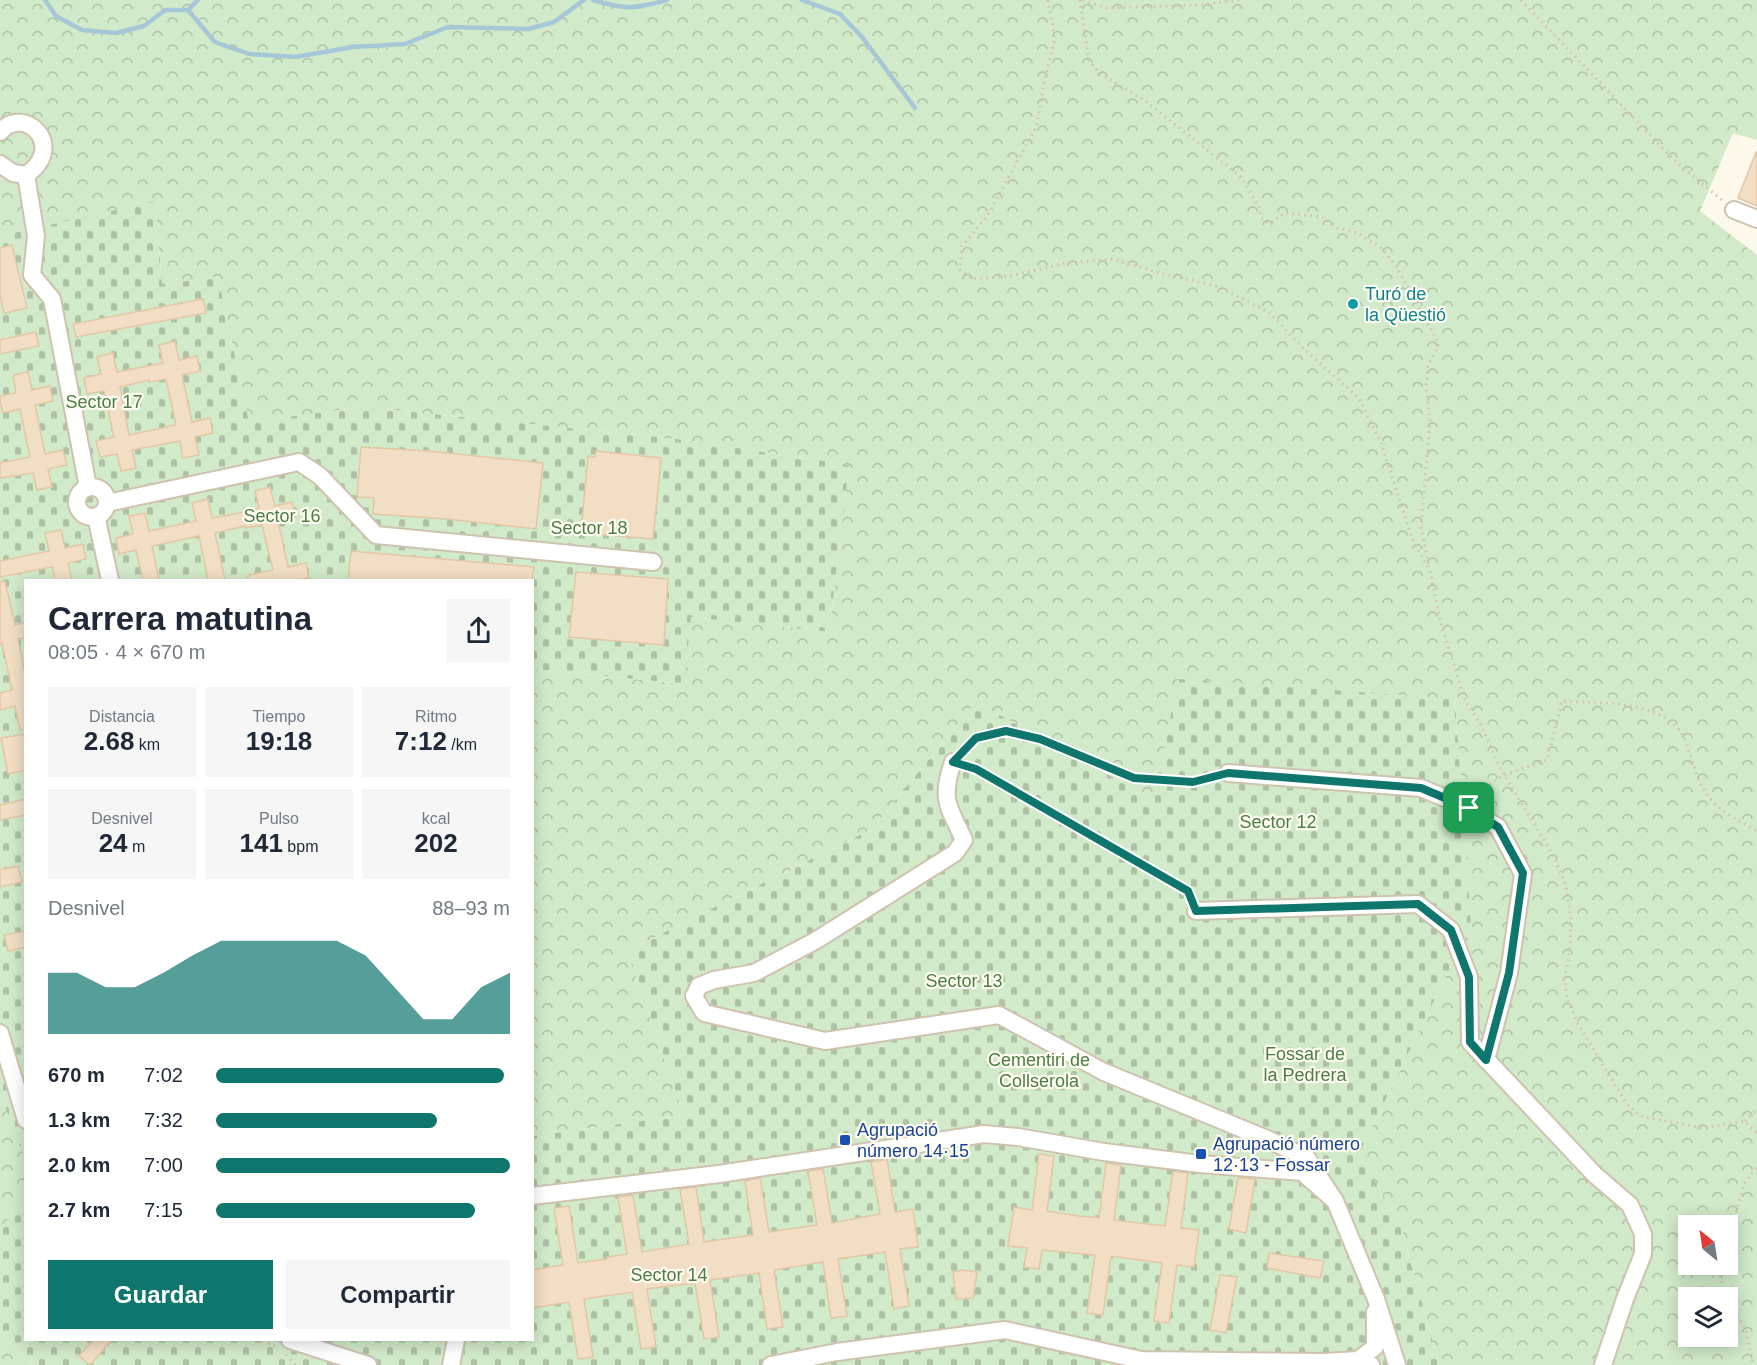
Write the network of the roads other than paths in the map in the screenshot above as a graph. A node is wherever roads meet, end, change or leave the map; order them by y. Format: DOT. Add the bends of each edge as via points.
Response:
graph roads {
  1 [pos="0,132"];
  2 [pos="0,164"];
  3 [pos="26,175"];
  4 [pos="1734,210"];
  5 [pos="1757,219"];
  6 [pos="88,487"];
  7 [pos="107,503"];
  8 [pos="96,516"];
  9 [pos="653,562"];
  10 [pos="110,579"];
  11 [pos="953,762"];
  12 [pos="1228,773"];
  13 [pos="1196,911"];
  14 [pos="0,1033"];
  15 [pos="1486,1060"];
  16 [pos="24,1113"];
  17 [pos="534,1196"];
  18 [pos="1335,1201"];
  19 [pos="1376,1299"];
  20 [pos="293,1341"];
  21 [pos="456,1341"];
  22 [pos="1088,1357"];
  23 [pos="1365,1363"];
  24 [pos="368,1365"];
  25 [pos="451,1365"];
  26 [pos="771,1365"];
  27 [pos="1397,1365"];
  28 [pos="1603,1365"];
  1 -- 3 [label="street" via="6,125 19,123 39,132 44,157"];
  2 -- 3 [label="street" via="13,173"];
  3 -- 6 [label="street" via="36,236 32,275 52,299"];
  4 -- 5 [label="street"];
  6 -- 7 [label="street" via="98,488"];
  6 -- 8 [label="street" via="79,494 77,505 84,515"];
  7 -- 8 [label="street" via="104,512"];
  7 -- 9 [label="street" via="299,462 320,476 376,535"];
  8 -- 10 [label="street"];
  11 -- 18 [label="street" via="946,783 946,801 964,840 955,853 815,941 754,974 699,986 694,996 704,1012 825,1041 999,1015 1104,1072 1307,1158"];
  12 -- 15 [label="street" via="1421,788 1469,808 1498,827 1523,873 1509,973"];
  13 -- 15 [label="street" via="1418,904 1451,930 1469,977 1470,1042"];
  14 -- 16 [label="street"];
  15 -- 28 [label="street" via="1594,1175 1630,1205 1643,1234 1643,1254"];
  17 -- 18 [label="street" via="719,1174 984,1134 1128,1155 1302,1172"];
  18 -- 19 [label="street"];
  19 -- 23 [label="street" via="1375,1347"];
  19 -- 27 [label="street"];
  20 -- 24 [label="street"];
  21 -- 25 [label="street"];
  22 -- 23 [label="street"];
  22 -- 26 [label="street" via="1005,1330 837,1352"];
}
